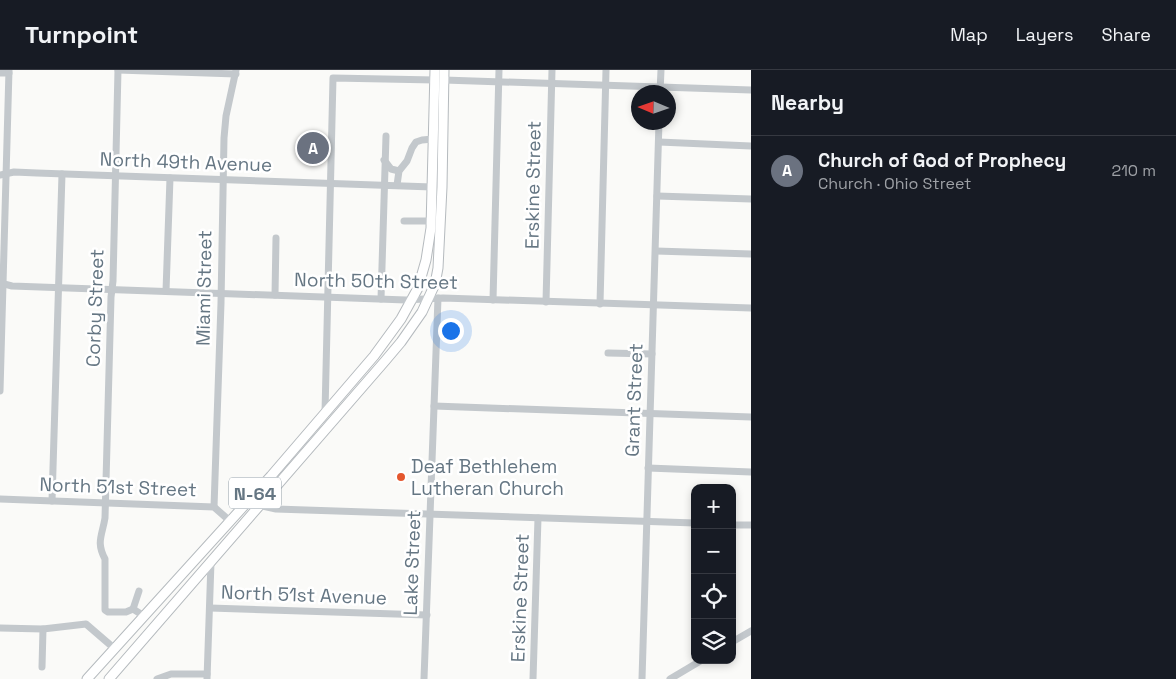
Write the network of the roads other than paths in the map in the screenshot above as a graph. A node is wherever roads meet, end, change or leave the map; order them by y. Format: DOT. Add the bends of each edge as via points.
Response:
graph roads {
  1 [pos="118,70"];
  2 [pos="435,70"];
  3 [pos="444,70"];
  4 [pos="499,70"];
  5 [pos="552,70"];
  6 [pos="606,70"];
  7 [pos="661,70"];
  8 [pos="9,72"];
  9 [pos="236,72"];
  10 [pos="0,73"];
  11 [pos="440,80"];
  12 [pos="499,82"];
  13 [pos="552,84"];
  14 [pos="660,85"];
  15 [pos="606,86"];
  16 [pos="631,88"];
  17 [pos="676,90"];
  18 [pos="751,90"];
  19 [pos="660,130"];
  20 [pos="386,136"];
  21 [pos="433,139"];
  22 [pos="659,142"];
  23 [pos="751,146"];
  24 [pos="384,160"];
  25 [pos="399,171"];
  26 [pos="3,174"];
  27 [pos="62,174"];
  28 [pos="116,176"];
  29 [pos="170,178"];
  30 [pos="223,180"];
  31 [pos="330,183"];
  32 [pos="384,185"];
  33 [pos="397,185"];
  34 [pos="432,187"];
  35 [pos="658,196"];
  36 [pos="751,200"];
  37 [pos="404,221"];
  38 [pos="431,221"];
  39 [pos="276,238"];
  40 [pos="656,251"];
  41 [pos="751,254"];
  42 [pos="2,284"];
  43 [pos="59,287"];
  44 [pos="112,289"];
  45 [pos="166,291"];
  46 [pos="221,293"];
  47 [pos="275,295"];
  48 [pos="328,297"];
  49 [pos="433,298"];
  50 [pos="381,299"];
  51 [pos="412,299"];
  52 [pos="493,300"];
  53 [pos="546,302"];
  54 [pos="600,304"];
  55 [pos="654,305"];
  56 [pos="751,308"];
  57 [pos="608,353"];
  58 [pos="652,354"];
  59 [pos="0,366"];
  60 [pos="0,390"];
  61 [pos="434,406"];
  62 [pos="325,412"];
  63 [pos="650,413"];
  64 [pos="751,417"];
  65 [pos="648,468"];
  66 [pos="751,472"];
  67 [pos="0,500"];
  68 [pos="52,501"];
  69 [pos="104,503"];
  70 [pos="258,505"];
  71 [pos="214,507"];
  72 [pos="430,515"];
  73 [pos="538,518"];
  74 [pos="230,521"];
  75 [pos="647,522"];
  76 [pos="691,523"];
  77 [pos="736,525"];
  78 [pos="751,525"];
  79 [pos="211,562"];
  80 [pos="139,591"];
  81 [pos="210,608"];
  82 [pos="133,609"];
  83 [pos="427,614"];
  84 [pos="144,616"];
  85 [pos="0,628"];
  86 [pos="43,629"];
  87 [pos="751,631"];
  88 [pos="736,640"];
  89 [pos="115,649"];
  90 [pos="695,664"];
  91 [pos="42,667"];
  92 [pos="207,676"];
  93 [pos="87,679"];
  94 [pos="109,679"];
  95 [pos="157,679"];
  96 [pos="424,679"];
  97 [pos="533,679"];
  98 [pos="642,679"];
  99 [pos="670,679"];
  1 -- 9 [label="street"];
  1 -- 28 [label="street, Corby Street"];
  2 -- 11 [label="main road, N-64"];
  3 -- 11 [label="main road, N-64"];
  4 -- 12 [label="street"];
  5 -- 13 [label="street, Erskine Street"];
  6 -- 15 [label="street"];
  7 -- 14 [label="street"];
  8 -- 10 [label="street"];
  8 -- 26 [label="street"];
  9 -- 30 [label="street, Miami Street" via="224,126"];
  11 -- 12 [label="street"];
  11 -- 21 [label="main road, N-64"];
  11 -- 31 [label="street" via="333,78"];
  11 -- 49 [label="main road, N-64" via="440,252"];
  12 -- 13 [label="street"];
  12 -- 52 [label="street"];
  13 -- 15 [label="street"];
  13 -- 53 [label="street, Erskine Street"];
  15 -- 16 [label="street"];
  15 -- 54 [label="street"];
  17 -- 18 [label="street"];
  19 -- 22 [label="street, Grant Street"];
  20 -- 24 [label="street"];
  21 -- 25 [label="street" via="416,142"];
  21 -- 34 [label="main road, N-64"];
  22 -- 23 [label="street"];
  22 -- 35 [label="street, Grant Street"];
  24 -- 25 [label="street" via="391,169"];
  24 -- 32 [label="street"];
  25 -- 33 [label="street"];
  26 -- 27 [label="street, North 49th Avenue"];
  26 -- 42 [label="street"];
  27 -- 28 [label="street, North 49th Avenue"];
  27 -- 43 [label="street"];
  28 -- 29 [label="street, North 49th Avenue"];
  28 -- 44 [label="street, Corby Street"];
  29 -- 30 [label="street, North 49th Avenue"];
  29 -- 45 [label="street"];
  30 -- 31 [label="street, North 49th Avenue"];
  30 -- 46 [label="street, Miami Street"];
  31 -- 32 [label="street, North 49th Avenue"];
  31 -- 48 [label="street"];
  32 -- 33 [label="street, North 49th Avenue"];
  32 -- 50 [label="street"];
  33 -- 34 [label="street, North 49th Avenue"];
  34 -- 38 [label="main road, N-64"];
  35 -- 36 [label="street"];
  35 -- 40 [label="street, Grant Street"];
  37 -- 38 [label="street"];
  38 -- 51 [label="main road, N-64" via="426,260"];
  39 -- 47 [label="street"];
  40 -- 41 [label="street"];
  40 -- 55 [label="street, Grant Street"];
  42 -- 43 [label="street, North 50th Street"];
  42 -- 59 [label="street"];
  43 -- 44 [label="street, North 50th Street"];
  43 -- 68 [label="street"];
  44 -- 45 [label="street, North 50th Street"];
  44 -- 69 [label="street, Corby Street"];
  45 -- 46 [label="street, North 50th Street"];
  46 -- 47 [label="street, North 50th Street"];
  46 -- 71 [label="street, Miami Street"];
  47 -- 48 [label="street, North 50th Street"];
  48 -- 50 [label="street, North 50th Street"];
  48 -- 62 [label="street"];
  49 -- 51 [label="street, North 50th Street"];
  49 -- 52 [label="street, North 50th Street"];
  49 -- 61 [label="street, Lake Street"];
  49 -- 70 [label="main road, N-64" via="401,342"];
  50 -- 51 [label="street, North 50th Street"];
  51 -- 62 [label="main road, N-64" via="374,356"];
  52 -- 53 [label="street, North 50th Street"];
  53 -- 54 [label="street, North 50th Street"];
  54 -- 55 [label="street, North 50th Street"];
  55 -- 56 [label="street, North 50th Street"];
  55 -- 58 [label="street, Grant Street"];
  57 -- 58 [label="street"];
  58 -- 63 [label="street, Grant Street"];
  59 -- 60 [label="street"];
  61 -- 63 [label="street"];
  61 -- 72 [label="street, Lake Street"];
  62 -- 74 [label="main road, N-64"];
  63 -- 64 [label="street"];
  63 -- 65 [label="street, Grant Street"];
  65 -- 66 [label="street"];
  65 -- 75 [label="street, Grant Street"];
  67 -- 68 [label="street, North 51st Street"];
  68 -- 69 [label="street, North 51st Street"];
  69 -- 71 [label="street, North 51st Street"];
  69 -- 82 [label="street, Corby Street" via="100,547 105,559 105,610 126,612"];
  70 -- 72 [label="street" via="276,509"];
  70 -- 79 [label="main road, N-64"];
  71 -- 74 [label="street, North 51st Street"];
  72 -- 73 [label="street"];
  72 -- 83 [label="street, Lake Street"];
  73 -- 75 [label="street"];
  73 -- 97 [label="street, Erskine Street"];
  74 -- 84 [label="main road, N-64"];
  75 -- 76 [label="street"];
  75 -- 98 [label="street, Grant Street"];
  77 -- 78 [label="street"];
  79 -- 81 [label="street"];
  79 -- 94 [label="main road, N-64"];
  80 -- 82 [label="street"];
  81 -- 83 [label="street, North 51st Avenue"];
  81 -- 92 [label="street"];
  82 -- 84 [label="street"];
  83 -- 96 [label="street, Lake Street"];
  84 -- 89 [label="main road, N-64"];
  85 -- 86 [label="street"];
  86 -- 89 [label="street" via="86,624"];
  86 -- 91 [label="street"];
  87 -- 88 [label="street"];
  89 -- 93 [label="main road, N-64"];
  90 -- 99 [label="street"];
  92 -- 95 [label="street" via="171,674"];
}
